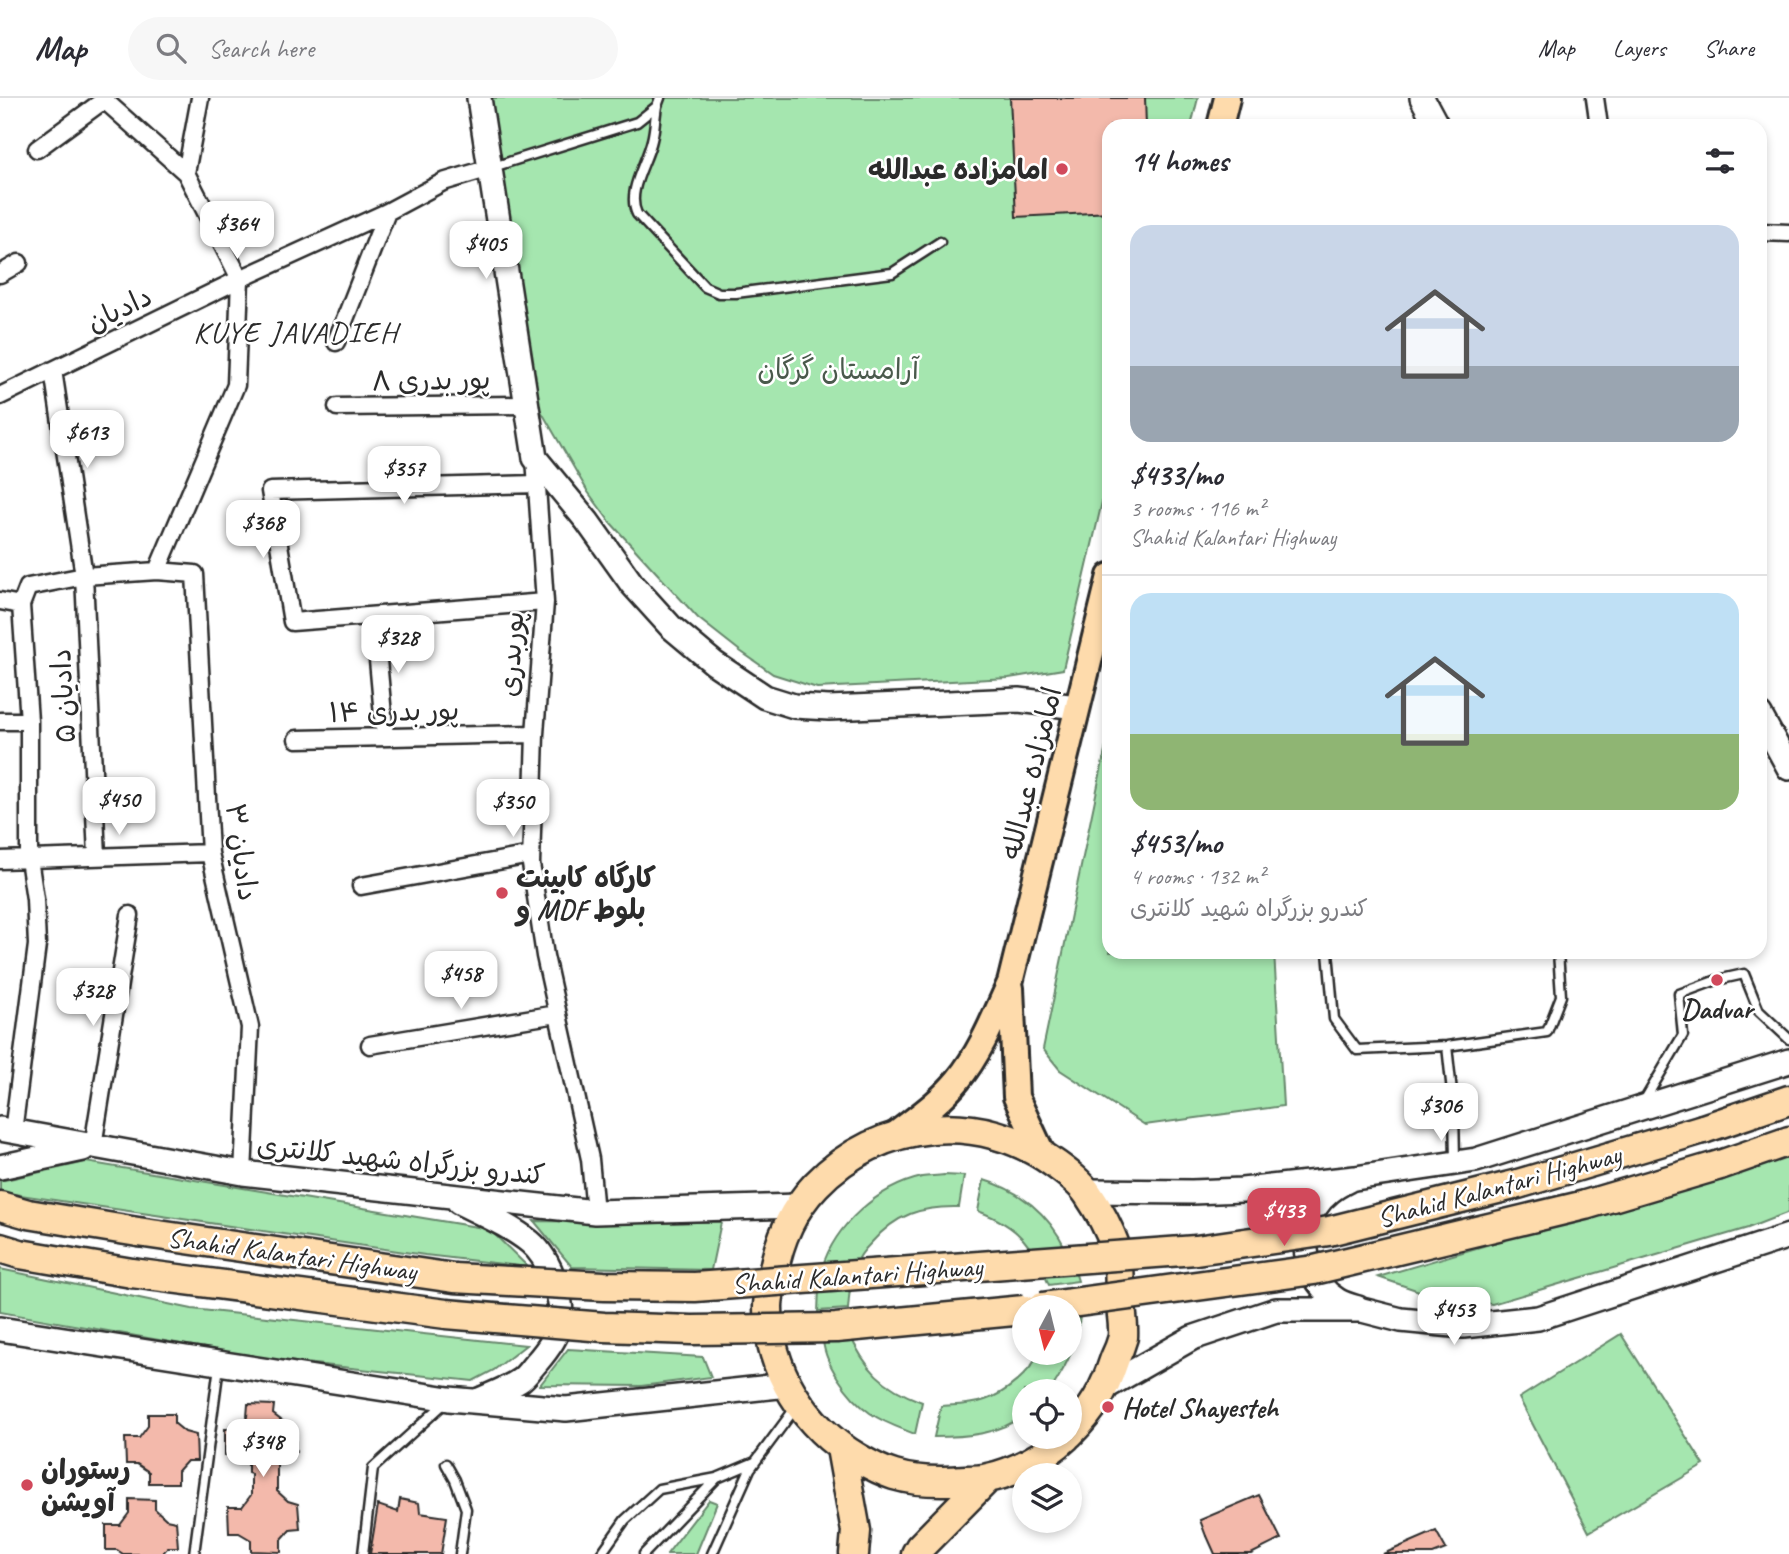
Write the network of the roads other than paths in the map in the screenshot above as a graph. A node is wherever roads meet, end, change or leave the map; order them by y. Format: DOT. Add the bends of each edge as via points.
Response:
graph roads {
  1 [pos="200,98"];
  2 [pos="480,98"];
  3 [pos="1227,98"];
  4 [pos="1422,98"];
  5 [pos="1595,98"];
  6 [pos="103,99"];
  7 [pos="658,102"];
  8 [pos="1222,119"];
  9 [pos="1433,119"];
  10 [pos="1598,119"];
  11 [pos="37,149"];
  12 [pos="490,168"];
  13 [pos="186,173"];
  14 [pos="387,212"];
  15 [pos="1767,232"];
  16 [pos="1789,233"];
  17 [pos="940,242"];
  18 [pos="19,263"];
  19 [pos="0,274"];
  20 [pos="240,279"];
  21 [pos="336,342"];
  22 [pos="53,370"];
  23 [pos="0,396"];
  24 [pos="527,405"];
  25 [pos="337,407"];
  26 [pos="535,458"];
  27 [pos="537,484"];
  28 [pos="157,571"];
  29 [pos="84,576"];
  30 [pos="0,601"];
  31 [pos="545,602"];
  32 [pos="21,605"];
  33 [pos="1102,608"];
  34 [pos="374,616"];
  35 [pos="1077,706"];
  36 [pos="0,721"];
  37 [pos="29,721"];
  38 [pos="1767,728"];
  39 [pos="535,734"];
  40 [pos="385,737"];
  41 [pos="297,739"];
  42 [pos="1789,768"];
  43 [pos="210,853"];
  44 [pos="531,855"];
  45 [pos="97,856"];
  46 [pos="29,859"];
  47 [pos="0,860"];
  48 [pos="361,886"];
  49 [pos="130,915"];
  50 [pos="1329,959"];
  51 [pos="1558,959"];
  52 [pos="1010,984"];
  53 [pos="557,1014"];
  54 [pos="1789,1039"];
  55 [pos="370,1045"];
  56 [pos="1447,1046"];
  57 [pos="1789,1061"];
  58 [pos="1789,1100"];
  59 [pos="1639,1108"];
  60 [pos="6,1130"];
  61 [pos="896,1134"];
  62 [pos="1789,1141"];
  63 [pos="93,1146"];
  64 [pos="1043,1155"];
  65 [pos="1455,1163"];
  66 [pos="0,1167"];
  67 [pos="243,1173"];
  68 [pos="1355,1178"];
  69 [pos="1086,1191"];
  70 [pos="446,1195"];
  71 [pos="0,1206"];
  72 [pos="799,1206"];
  73 [pos="595,1212"];
  74 [pos="1789,1237"];
  75 [pos="0,1248"];
  76 [pos="1082,1302"];
  77 [pos="1362,1310"];
  78 [pos="1012,1311"];
  79 [pos="0,1329"];
  80 [pos="219,1363"];
  81 [pos="1105,1387"];
  82 [pos="793,1394"];
  83 [pos="449,1399"];
  84 [pos="476,1401"];
  85 [pos="1082,1421"];
  86 [pos="841,1448"];
  87 [pos="1049,1449"];
  88 [pos="755,1462"];
  89 [pos="446,1464"];
  90 [pos="717,1478"];
  91 [pos="988,1478"];
  92 [pos="194,1554"];
  93 [pos="363,1554"];
  94 [pos="460,1554"];
  95 [pos="601,1554"];
  96 [pos="644,1554"];
  97 [pos="712,1554"];
  98 [pos="854,1554"];
  99 [pos="916,1554"];
  1 -- 13 [label="street"];
  2 -- 12 [label="main road, پوربدری"];
  3 -- 8 [label="main road"];
  4 -- 9 [label="main road"];
  5 -- 10 [label="street"];
  6 -- 11 [label="street"];
  6 -- 13 [label="street"];
  7 -- 12 [label="lane" via="637,122"];
  7 -- 17 [label="lane" via="633,205 705,287 736,293 892,273"];
  12 -- 14 [label="street, دادیان" via="443,182"];
  12 -- 24 [label="main road, پوربدری"];
  13 -- 20 [label="street"];
  14 -- 20 [label="street, دادیان"];
  14 -- 21 [label="street"];
  15 -- 16 [label="street"];
  18 -- 19 [label="street"];
  20 -- 22 [label="street, دادیان"];
  20 -- 28 [label="street" via="236,385"];
  22 -- 23 [label="street, دادیان"];
  22 -- 29 [label="street, دادیان ۵"];
  24 -- 25 [label="street, پور بدری ۸"];
  24 -- 26 [label="main road, پوربدری"];
  26 -- 27 [label="street, پوربدری"];
  26 -- 35 [label="main road" via="671,627 765,697 794,706 829,708 1019,700"];
  27 -- 31 [label="street, پوربدری"];
  27 -- 34 [label="street" via="270,491 292,622"];
  28 -- 29 [label="street"];
  28 -- 43 [label="street, دادیان ۳" via="195,574"];
  29 -- 32 [label="street" via="28,587"];
  29 -- 45 [label="street, دادیان ۵"];
  30 -- 32 [label="street"];
  31 -- 34 [label="street"];
  31 -- 39 [label="street, پوربدری"];
  32 -- 37 [label="street"];
  33 -- 35 [label="main road, امامزاده عبدالله"];
  34 -- 40 [label="street"];
  35 -- 52 [label="main road, امامزاده عبدالله"];
  36 -- 37 [label="street"];
  37 -- 46 [label="street"];
  38 -- 42 [label="main road"];
  39 -- 40 [label="street, پور بدری ۱۴"];
  39 -- 44 [label="street, پوربدری"];
  40 -- 41 [label="street, پور بدری ۱۴"];
  43 -- 45 [label="street"];
  43 -- 67 [label="street, دادیان ۳" via="250,1027"];
  44 -- 48 [label="street"];
  44 -- 53 [label="street, پوربدری"];
  45 -- 46 [label="street"];
  46 -- 47 [label="street"];
  46 -- 60 [label="street" via="37,945"];
  49 -- 63 [label="street"];
  50 -- 56 [label="lane" via="1334,1019 1357,1050"];
  51 -- 56 [label="lane" via="1561,996 1548,1032"];
  52 -- 61 [label="main road, امامزاده عبدالله" via="984,1040 958,1079"];
  52 -- 64 [label="main road, امامزاده عبدالله" via="1016,1097"];
  53 -- 55 [label="street"];
  53 -- 73 [label="street, پوربدری" via="590,1159"];
  54 -- 59 [label="lane" via="1759,1012 1744,974 1679,994 1683,1035"];
  56 -- 65 [label="lane"];
  57 -- 59 [label="main road"];
  58 -- 71 [label="highway, Shahid Kalantari Highway, bridge" via="1518,1184 1329,1231 1196,1250 695,1287 454,1278 138,1232"];
  59 -- 65 [label="main road"];
  60 -- 63 [label="main road, کندرو بزرگراه شهید کلانتری"];
  61 -- 64 [label="highway" via="924,1129 976,1130"];
  61 -- 72 [label="highway" via="835,1166"];
  62 -- 76 [label="highway, Shahid Kalantari Highway, bridge" via="1584,1205 1314,1270"];
  63 -- 66 [label="main road"];
  63 -- 67 [label="main road, کندرو بزرگراه شهید کلانتری"];
  64 -- 69 [label="highway"];
  65 -- 68 [label="main road"];
  67 -- 70 [label="main road, کندرو بزرگراه شهید کلانتری"];
  68 -- 69 [label="main road" via="1242,1190"];
  68 -- 77 [label="main road" via="1332,1189 1314,1209 1305,1234 1307,1260 1318,1283 1338,1301"];
  69 -- 81 [label="highway" via="1117,1252 1123,1337"];
  70 -- 73 [label="main road, کندرو بزرگراه شهید کلانتری"];
  70 -- 84 [label="main road" via="531,1243 550,1266 559,1294 561,1321 548,1348 521,1380"];
  72 -- 73 [label="main road, کندرو بزرگراه شهید کلانتری"];
  72 -- 82 [label="highway" via="777,1250 768,1305 779,1366"];
  74 -- 77 [label="main road" via="1538,1318 1464,1326 1401,1320"];
  75 -- 78 [label="highway, Shahid Kalantari Highway, bridge" via="132,1273 446,1314 604,1328 836,1328"];
  77 -- 81 [label="main road" via="1276,1310 1192,1338"];
  79 -- 80 [label="main road"];
  80 -- 83 [label="main road"];
  80 -- 92 [label="lane"];
  81 -- 85 [label="highway"];
  82 -- 84 [label="main road" via="566,1409"];
  82 -- 86 [label="highway" via="813,1423"];
  82 -- 88 [label="lane"];
  83 -- 84 [label="main road"];
  83 -- 93 [label="lane" via="373,1468"];
  86 -- 91 [label="highway" via="895,1475 940,1483"];
  86 -- 98 [label="highway" via="856,1531"];
  87 -- 91 [label="highway" via="1020,1467"];
  88 -- 90 [label="lane"];
  88 -- 97 [label="lane"];
  89 -- 94 [label="lane" via="466,1509"];
  90 -- 95 [label="lane" via="659,1489 625,1520"];
  90 -- 96 [label="lane"];
  91 -- 99 [label="highway"];
}
